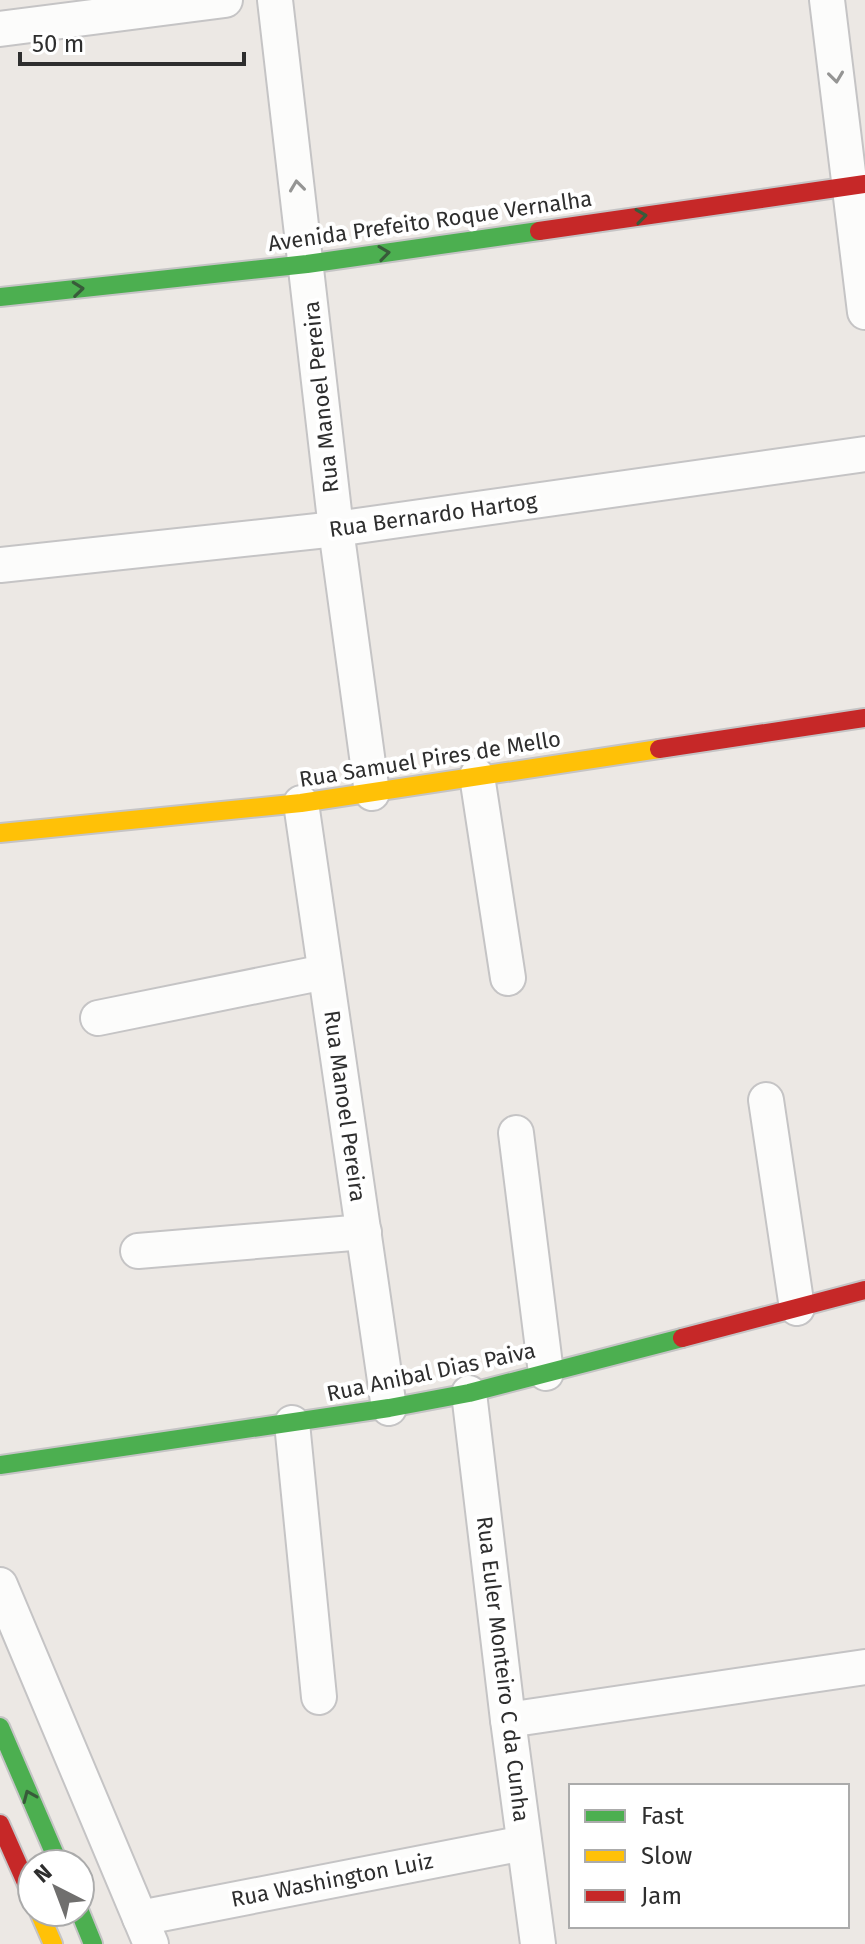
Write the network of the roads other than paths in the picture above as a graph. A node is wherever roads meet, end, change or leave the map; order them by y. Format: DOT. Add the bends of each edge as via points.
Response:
graph roads {
  1 [pos="225,0"];
  2 [pos="275,0"];
  3 [pos="827,0"];
  4 [pos="0,29"];
  5 [pos="857,185"];
  6 [pos="307,264"];
  7 [pos="0,297"];
  8 [pos="865,312"];
  9 [pos="865,454"];
  10 [pos="336,529"];
  11 [pos="0,565"];
  12 [pos="865,718"];
  13 [pos="477,776"];
  14 [pos="372,793"];
  15 [pos="301,803"];
  16 [pos="0,833"];
  17 [pos="325,972"];
  18 [pos="508,978"];
  19 [pos="98,1018"];
  20 [pos="766,1100"];
  21 [pos="516,1133"];
  22 [pos="364,1232"];
  23 [pos="138,1251"];
  24 [pos="865,1290"];
  25 [pos="797,1308"];
  26 [pos="546,1373"];
  27 [pos="469,1393"];
  28 [pos="389,1408"];
  29 [pos="292,1423"];
  30 [pos="0,1465"];
  31 [pos="0,1585"];
  32 [pos="865,1667"];
  33 [pos="319,1697"];
  34 [pos="508,1720"];
  35 [pos="0,1727"];
  36 [pos="0,1824"];
  37 [pos="524,1843"];
  38 [pos="52,1848"];
  39 [pos="16,1860"];
  40 [pos="146,1931"];
  41 [pos="538,1944"];
  1 -- 4 [label="street"];
  6 -- 2 [label="street, Rua Manoel Pereira, one-way"];
  3 -- 5 [label="street, one-way"];
  6 -- 5 [label="main road, Avenida Prefeito Roque Vernalha, one-way"];
  5 -- 8 [label="street"];
  7 -- 6 [label="main road, Avenida Prefeito Roque Vernalha, one-way"];
  6 -- 10 [label="street, Rua Manoel Pereira"];
  9 -- 10 [label="street, Rua Bernardo Hartog"];
  10 -- 11 [label="street, Rua Bernardo Hartog"];
  10 -- 14 [label="street, Rua Manoel Pereira"];
  12 -- 13 [label="main road, Rua Samuel Pires de Mello"];
  13 -- 14 [label="main road, Rua Samuel Pires de Mello"];
  13 -- 18 [label="street"];
  14 -- 15 [label="main road, Rua Samuel Pires de Mello"];
  15 -- 16 [label="main road, Rua Samuel Pires de Mello"];
  15 -- 17 [label="street, Rua Manoel Pereira"];
  17 -- 19 [label="street"];
  17 -- 22 [label="street, Rua Manoel Pereira"];
  20 -- 25 [label="street"];
  21 -- 26 [label="street"];
  22 -- 23 [label="street"];
  22 -- 28 [label="street, Rua Manoel Pereira"];
  24 -- 25 [label="main road, Rua Anibal Dias Paiva"];
  25 -- 26 [label="main road, Rua Anibal Dias Paiva"];
  26 -- 27 [label="main road, Rua Anibal Dias Paiva"];
  27 -- 28 [label="main road, Rua Anibal Dias Paiva"];
  27 -- 34 [label="street, Rua Euler Monteiro C da Cunha"];
  28 -- 29 [label="main road, Rua Anibal Dias Paiva"];
  29 -- 30 [label="main road, Rua Anibal Dias Paiva"];
  29 -- 33 [label="street"];
  31 -- 40 [label="street"];
  32 -- 34 [label="street"];
  34 -- 37 [label="street, Rua Euler Monteiro C da Cunha"];
  38 -- 35 [label="main road, one-way"];
  36 -- 39 [label="main road"];
  37 -- 40 [label="street, Rua Washington Luiz"];
  37 -- 41 [label="street, Rua Euler Monteiro C da Cunha"];
}
